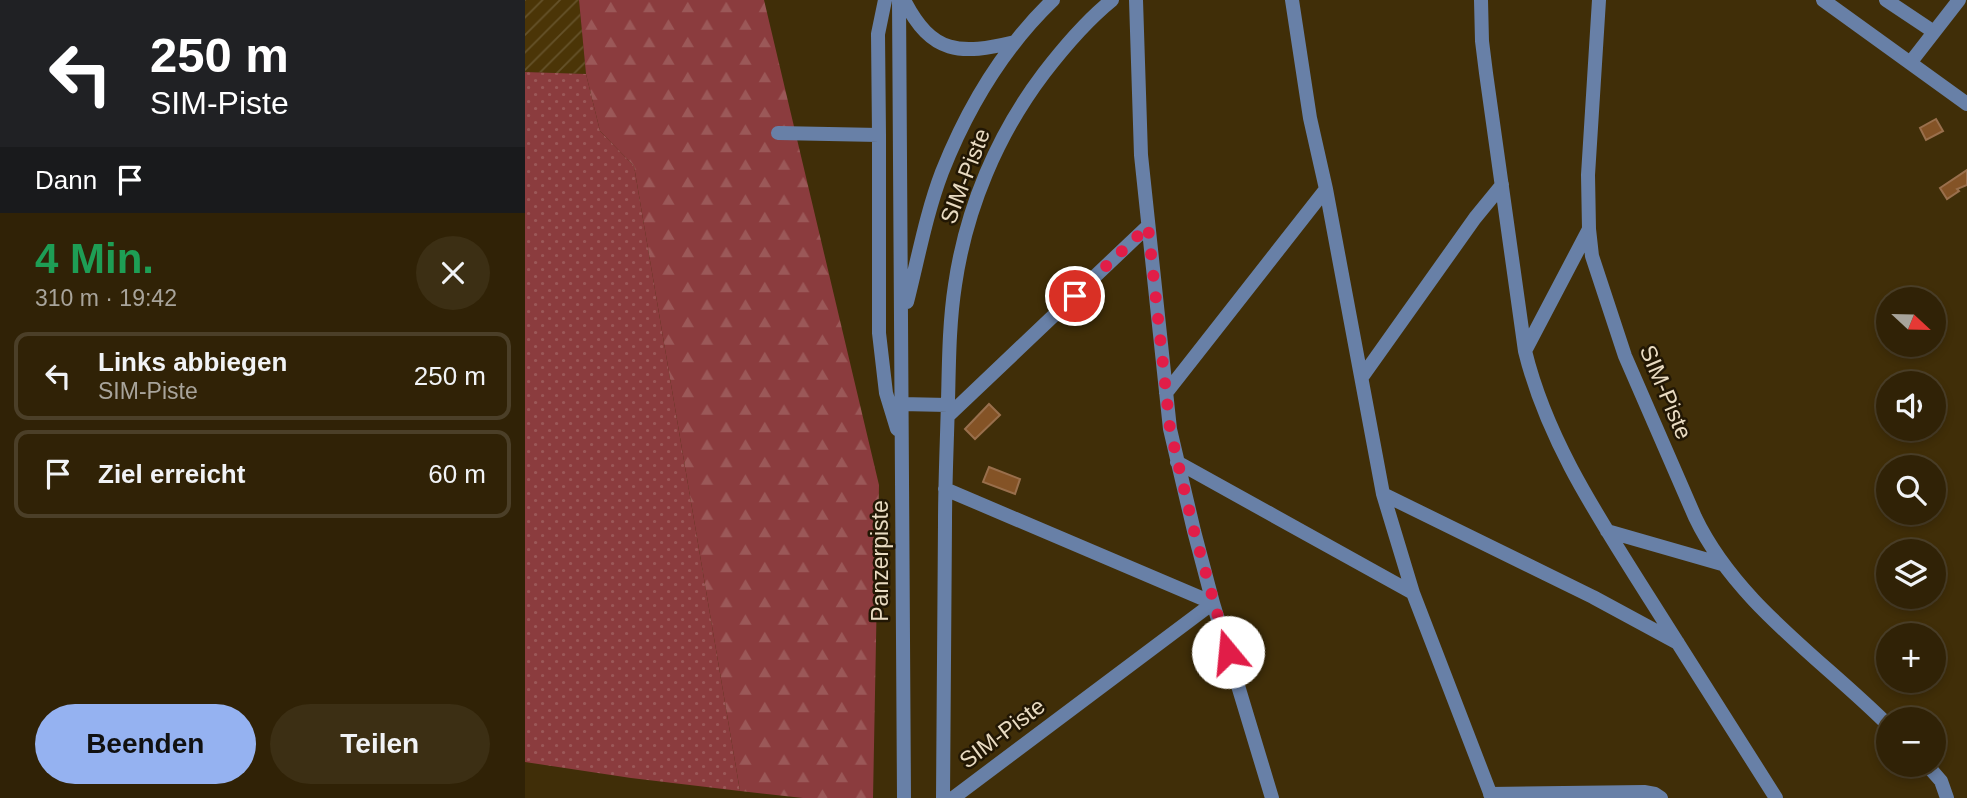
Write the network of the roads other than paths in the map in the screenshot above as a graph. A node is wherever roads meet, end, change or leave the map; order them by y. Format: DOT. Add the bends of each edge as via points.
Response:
graph roads {
  1 [pos="885,0"];
  2 [pos="902,0"];
  3 [pos="1053,0"];
  4 [pos="1112,0"];
  5 [pos="1136,0"];
  6 [pos="1292,0"];
  7 [pos="1481,0"];
  8 [pos="1599,0"];
  9 [pos="1823,0"];
  10 [pos="1886,0"];
  11 [pos="1957,0"];
  12 [pos="1934,32"];
  13 [pos="1015,43"];
  14 [pos="1910,63"];
  15 [pos="1967,104"];
  16 [pos="778,134"];
  17 [pos="879,135"];
  18 [pos="1502,185"];
  19 [pos="1326,189"];
  20 [pos="1148,226"];
  21 [pos="1588,229"];
  22 [pos="901,324"];
  23 [pos="1525,351"];
  24 [pos="1361,377"];
  25 [pos="1165,393"];
  26 [pos="901,404"];
  27 [pos="948,410"];
  28 [pos="902,443"];
  29 [pos="1178,462"];
  30 [pos="945,489"];
  31 [pos="1383,494"];
  32 [pos="1607,531"];
  33 [pos="1722,564"];
  34 [pos="1413,593"];
  35 [pos="1213,603"];
  36 [pos="1679,644"];
  37 [pos="1876,714"];
  38 [pos="1938,777"];
  39 [pos="1491,796"];
  40 [pos="904,798"];
  41 [pos="943,798"];
  42 [pos="953,798"];
  43 [pos="1272,798"];
  44 [pos="1661,798"];
  45 [pos="1776,798"];
  46 [pos="1947,798"];
  1 -- 17 [label="street" via="878,34"];
  2 -- 13 [label="street, Panzerpiste" via="919,27 952,47 971,50"];
  2 -- 22 [label="street, Panzerpiste"];
  3 -- 13 [label="street, Panzerpiste"];
  4 -- 27 [label="street, SIM-Piste" via="1077,33 1028,94 988,169 955,282"];
  5 -- 20 [label="street"];
  6 -- 19 [label="street"];
  7 -- 18 [label="street" via="1482,41"];
  8 -- 21 [label="street, SIM-Piste"];
  9 -- 14 [label="street"];
  10 -- 12 [label="street"];
  11 -- 12 [label="street"];
  12 -- 14 [label="street"];
  13 -- 22 [label="street, Panzerpiste" via="961,129 942,173"];
  14 -- 15 [label="street"];
  16 -- 17 [label="street"];
  17 -- 28 [label="street" via="879,333 885,393"];
  18 -- 23 [label="street"];
  18 -- 24 [label="street"];
  19 -- 24 [label="street"];
  19 -- 25 [label="street"];
  20 -- 25 [label="street"];
  20 -- 27 [label="street" via="984,383"];
  21 -- 23 [label="street, SIM-Piste"];
  21 -- 33 [label="street, SIM-Piste" via="1625,356 1703,535"];
  22 -- 26 [label="street, Panzerpiste"];
  23 -- 32 [label="street" via="1542,407"];
  24 -- 31 [label="street"];
  25 -- 29 [label="street"];
  26 -- 27 [label="street"];
  26 -- 28 [label="street, Panzerpiste"];
  27 -- 30 [label="street, SIM-Piste"];
  28 -- 40 [label="street, Panzerpiste"];
  29 -- 34 [label="street"];
  29 -- 35 [label="street"];
  30 -- 35 [label="street"];
  30 -- 41 [label="street, SIM-Piste"];
  31 -- 34 [label="street"];
  31 -- 36 [label="street"];
  32 -- 33 [label="street"];
  32 -- 36 [label="street"];
  33 -- 37 [label="street, SIM-Piste"];
  34 -- 39 [label="street"];
  35 -- 42 [label="street, SIM-Piste"];
  35 -- 43 [label="street"];
  36 -- 45 [label="street"];
  38 -- 46 [label="street"];
  39 -- 44 [label="street" via="1644,792"];
}
